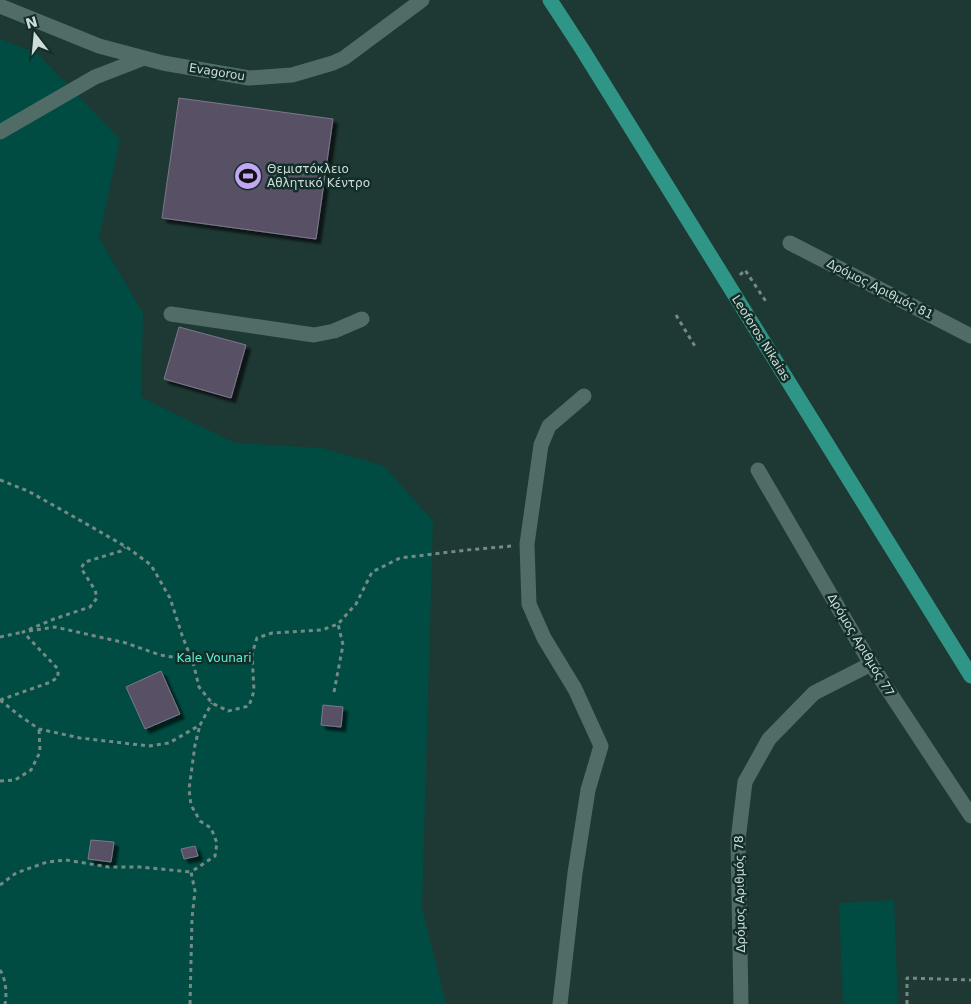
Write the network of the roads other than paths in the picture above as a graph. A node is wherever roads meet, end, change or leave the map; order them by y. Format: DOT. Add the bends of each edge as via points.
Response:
graph roads {
  1 [pos="422,0"];
  2 [pos="550,0"];
  3 [pos="0,6"];
  4 [pos="144,58"];
  5 [pos="0,132"];
  6 [pos="790,243"];
  7 [pos="171,314"];
  8 [pos="362,319"];
  9 [pos="971,336"];
  10 [pos="584,396"];
  11 [pos="758,470"];
  12 [pos="871,664"];
  13 [pos="971,676"];
  14 [pos="971,816"];
  15 [pos="560,1004"];
  16 [pos="741,1004"];
  1 -- 4 [label="street, Evagorou" via="344,58 292,75 250,78"];
  2 -- 13 [label="main road, Leoforos Nikaias"];
  3 -- 4 [label="street, Evagorou" via="99,46"];
  4 -- 5 [label="street" via="95,77"];
  6 -- 9 [label="street, Δρόμος Αριθμός 81"];
  7 -- 8 [label="street" via="314,335 334,331"];
  10 -- 15 [label="street" via="549,426 541,444 527,544 529,604 544,638 576,689 601,746 588,790"];
  11 -- 12 [label="street, Δρόμος Αριθμός 77"];
  12 -- 14 [label="street, Δρόμος Αριθμός 77"];
  12 -- 16 [label="street, Δρόμος Αριθμός 78" via="814,693 769,739 745,782 738,840"];
}
